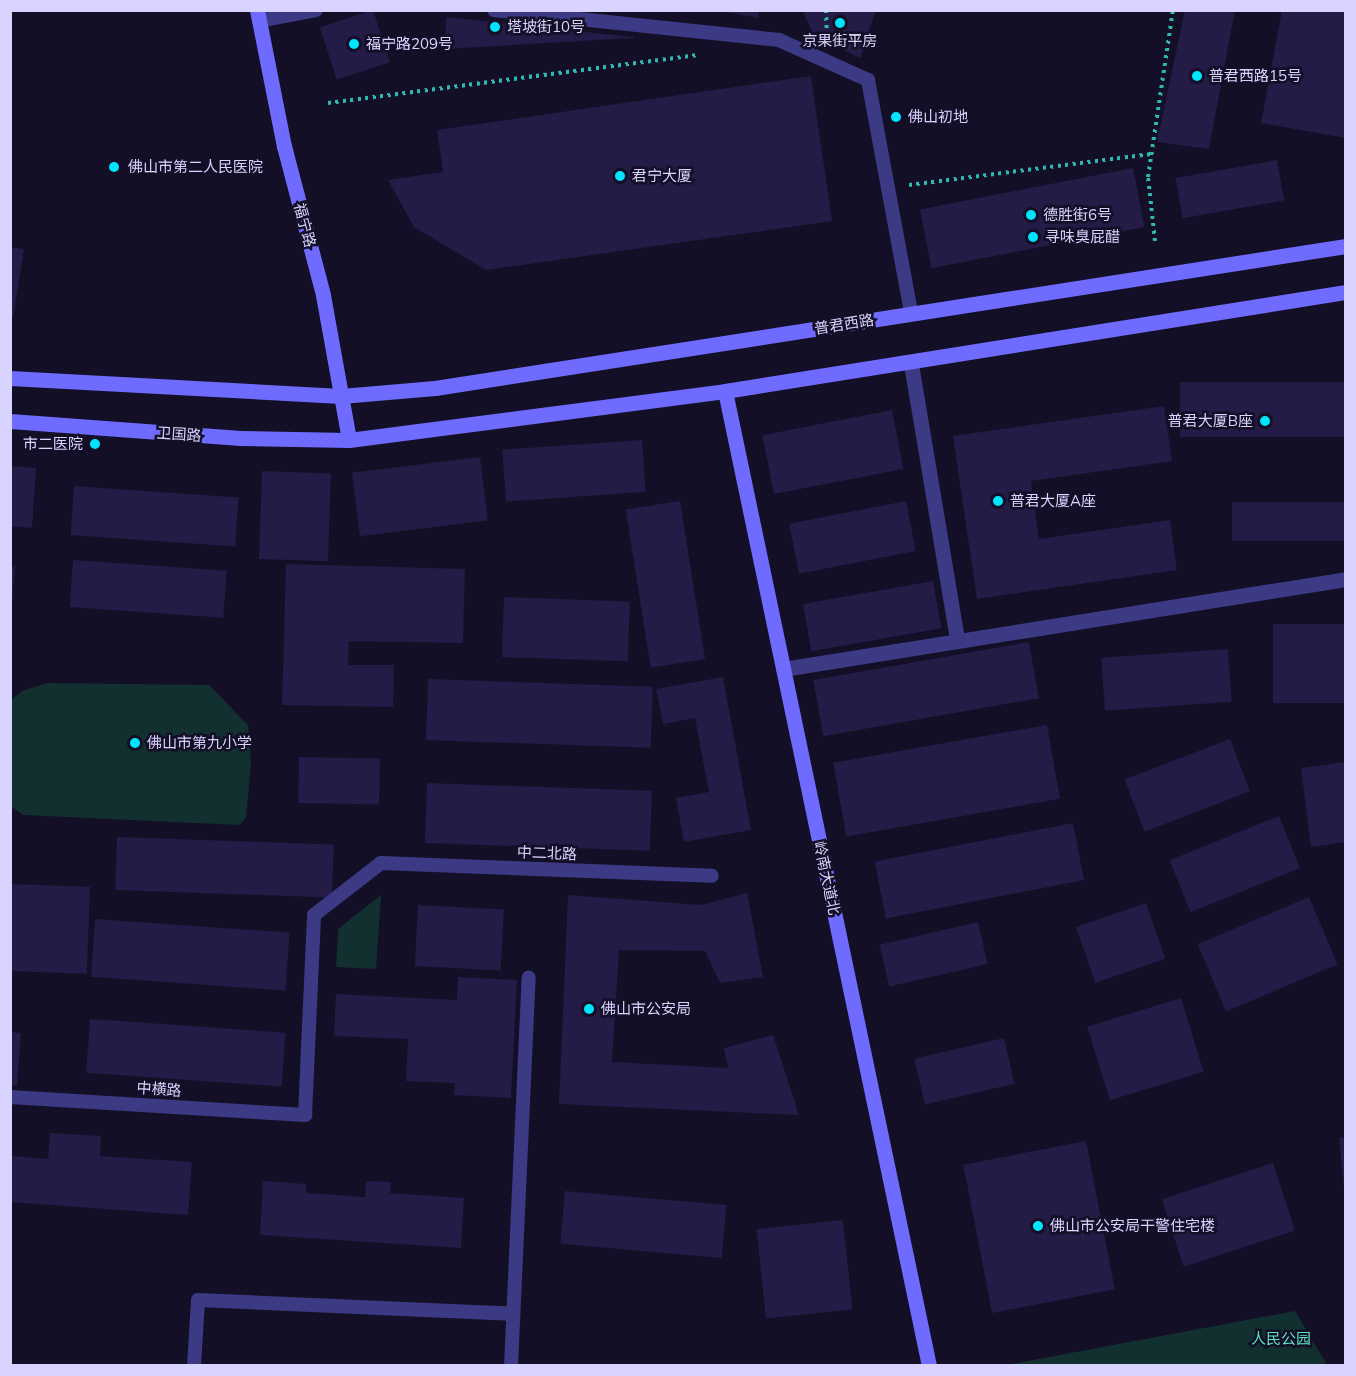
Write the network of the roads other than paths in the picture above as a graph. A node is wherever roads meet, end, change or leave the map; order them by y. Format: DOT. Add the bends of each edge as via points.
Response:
graph roads {
  1 [pos="316,10"];
  2 [pos="495,10"];
  3 [pos="258,16"];
  4 [pos="1346,246"];
  5 [pos="1346,292"];
  6 [pos="911,314"];
  7 [pos="910,364"];
  8 [pos="10,378"];
  9 [pos="725,391"];
  10 [pos="341,396"];
  11 [pos="10,421"];
  12 [pos="349,440"];
  13 [pos="1346,579"];
  14 [pos="957,639"];
  15 [pos="783,669"];
  16 [pos="712,876"];
  17 [pos="529,977"];
  18 [pos="10,1097"];
  19 [pos="305,1115"];
  20 [pos="513,1314"];
  21 [pos="194,1365"];
  22 [pos="511,1365"];
  23 [pos="929,1365"];
  1 -- 3 [label="lane"];
  2 -- 6 [label="lane" via="779,39 868,80"];
  3 -- 10 [label="main road, 福宁路" via="284,146 323,295"];
  4 -- 6 [label="main road, 普君西路"];
  5 -- 7 [label="main road"];
  6 -- 10 [label="main road, 普君西路" via="435,388"];
  7 -- 9 [label="main road"];
  7 -- 14 [label="street"];
  8 -- 10 [label="main road"];
  9 -- 12 [label="main road"];
  9 -- 15 [label="main road, 岭南大道北"];
  10 -- 12 [label="main road, 福宁路"];
  11 -- 12 [label="main road, 卫国路" via="240,438"];
  13 -- 14 [label="street"];
  14 -- 15 [label="street"];
  15 -- 23 [label="main road, 岭南大道北"];
  16 -- 19 [label="lane, 中二北路" via="381,863 314,915"];
  17 -- 20 [label="lane"];
  18 -- 19 [label="lane, 中横路"];
  20 -- 21 [label="lane" via="198,1300"];
  20 -- 22 [label="lane"];
}
